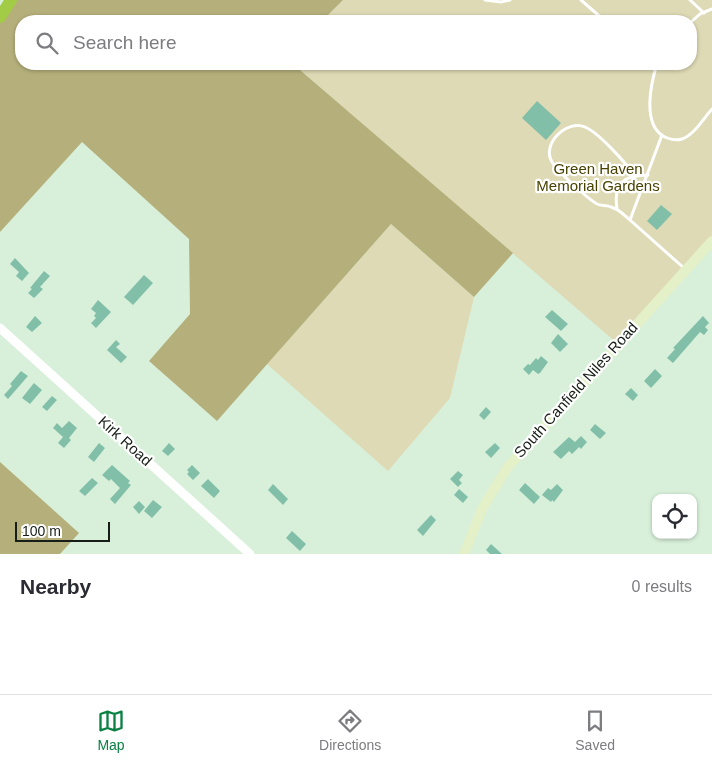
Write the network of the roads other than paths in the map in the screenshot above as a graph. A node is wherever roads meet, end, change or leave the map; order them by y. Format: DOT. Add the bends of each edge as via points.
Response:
graph roads {
  1 [pos="10,0"];
  2 [pos="485,0"];
  3 [pos="510,0"];
  4 [pos="581,0"];
  5 [pos="690,0"];
  6 [pos="712,9"];
  7 [pos="704,13"];
  8 [pos="598,15"];
  9 [pos="0,18"];
  10 [pos="697,18"];
  11 [pos="655,70"];
  12 [pos="712,109"];
  13 [pos="662,135"];
  14 [pos="634,175"];
  15 [pos="648,175"];
  16 [pos="617,209"];
  17 [pos="630,220"];
  18 [pos="712,241"];
  19 [pos="685,270"];
  20 [pos="0,328"];
  21 [pos="250,554"];
  22 [pos="464,554"];
  1 -- 9 [label="highway"];
  2 -- 3 [label="lane"];
  4 -- 8 [label="lane"];
  5 -- 7 [label="lane"];
  6 -- 7 [label="lane"];
  7 -- 10 [label="lane"];
  11 -- 13 [label="lane" via="650,106 652,124"];
  12 -- 13 [label="lane" via="682,139"];
  13 -- 15 [label="lane"];
  14 -- 15 [label="lane"];
  14 -- 16 [label="lane" via="619,186 615,199"];
  14 -- 16 [label="lane" via="621,158 586,128 578,125 567,128 553,141 549,150 551,161 563,175 598,204"];
  15 -- 17 [label="lane"];
  16 -- 17 [label="lane"];
  17 -- 19 [label="lane"];
  18 -- 19 [label="main road, South Canfield Niles Road"];
  19 -- 22 [label="main road, South Canfield Niles Road" via="506,468 482,509"];
  20 -- 21 [label="street, Kirk Road"];
}
